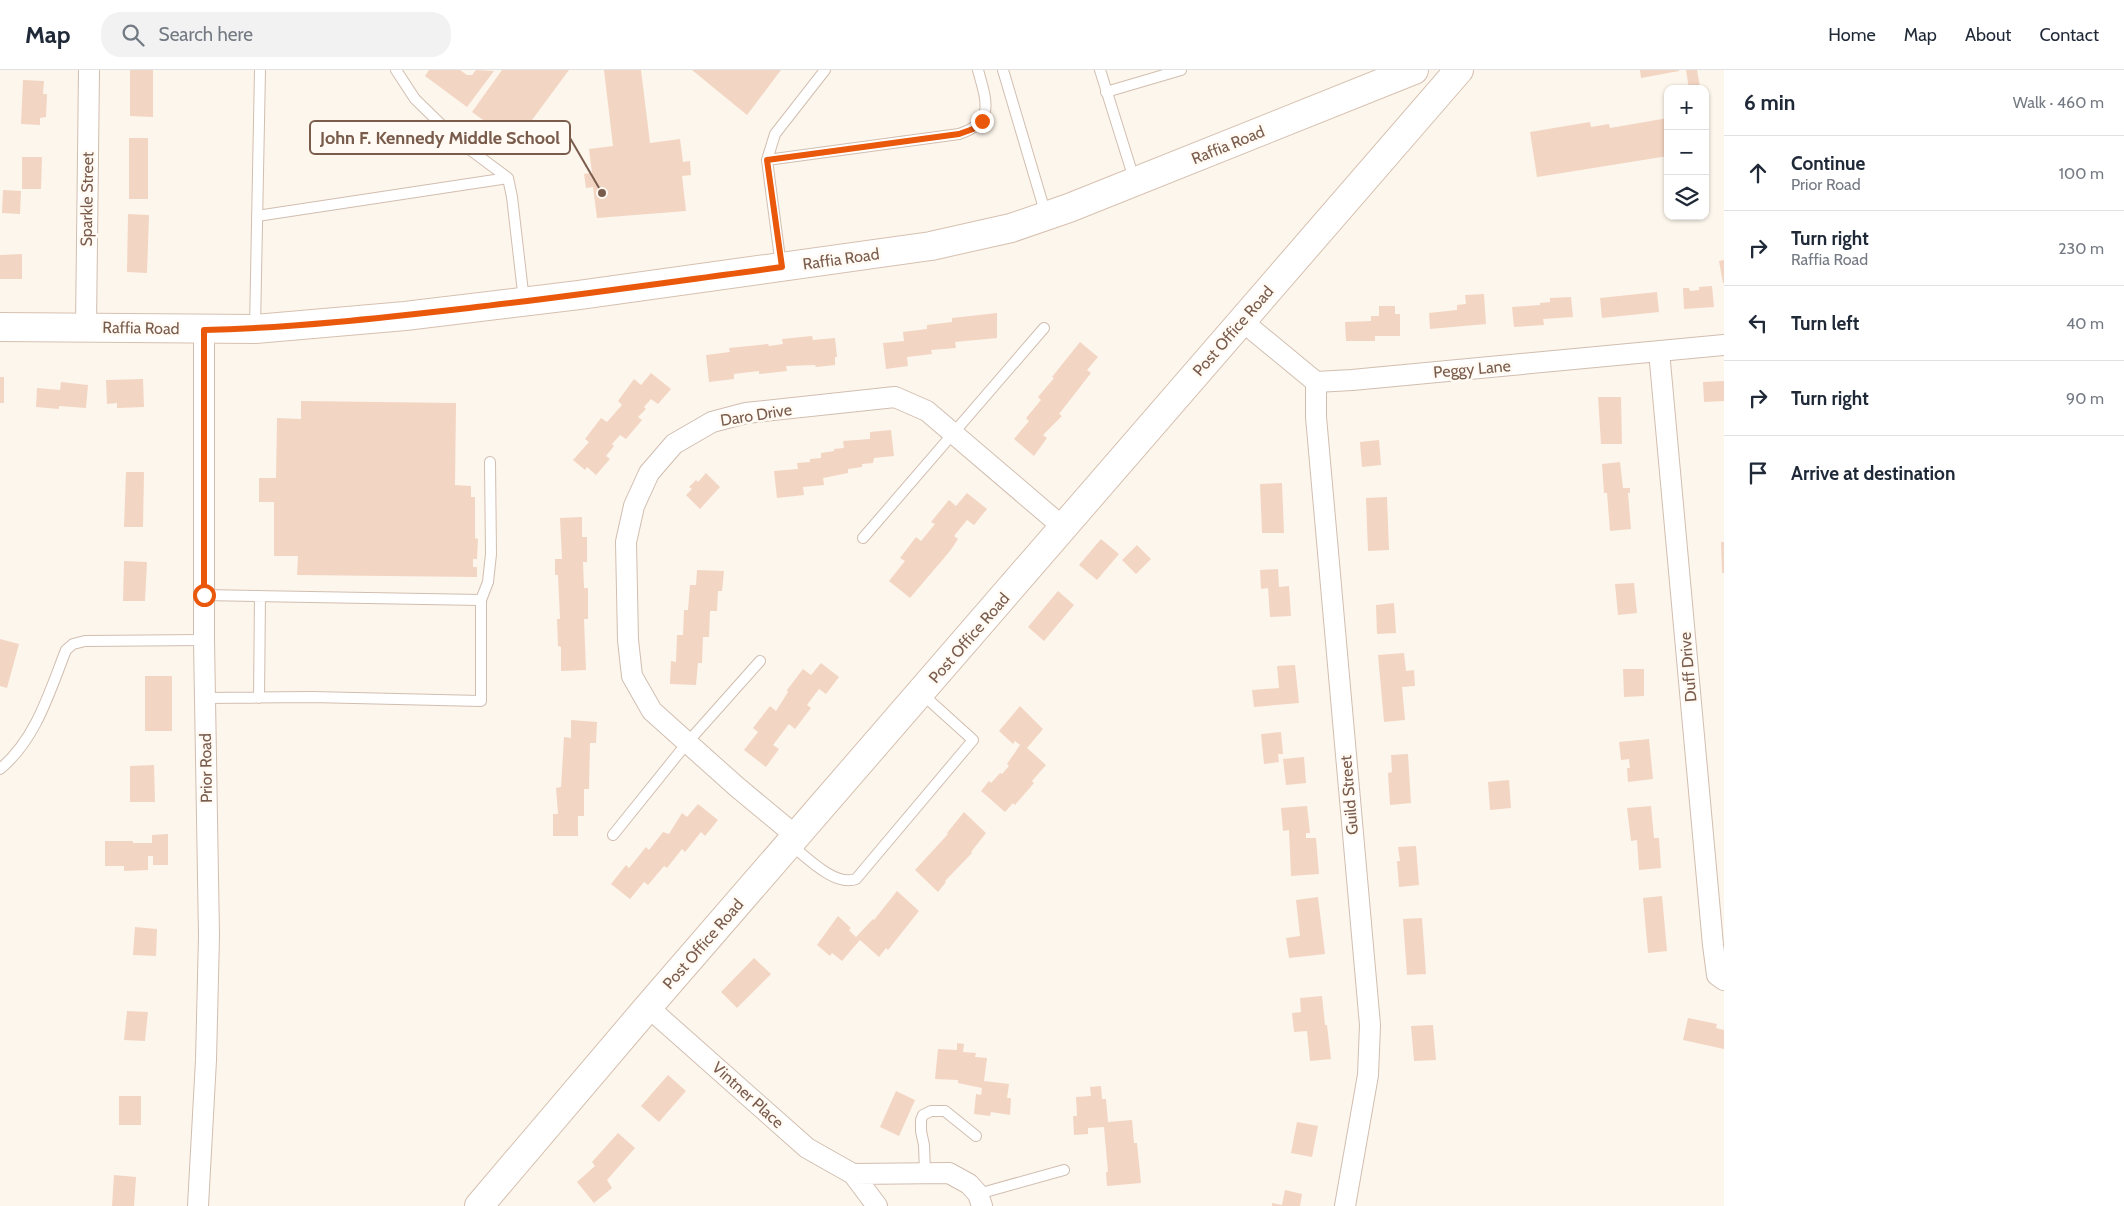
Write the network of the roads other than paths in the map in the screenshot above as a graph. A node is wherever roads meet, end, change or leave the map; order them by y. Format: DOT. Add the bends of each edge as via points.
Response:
graph roads {
  1 [pos="89,70"];
  2 [pos="260,70"];
  3 [pos="396,70"];
  4 [pos="825,70"];
  5 [pos="978,70"];
  6 [pos="1002,70"];
  7 [pos="1100,70"];
  8 [pos="1181,70"];
  9 [pos="1414,70"];
  10 [pos="1459,70"];
  11 [pos="1106,92"];
  12 [pos="767,160"];
  13 [pos="508,178"];
  14 [pos="1135,183"];
  15 [pos="257,216"];
  16 [pos="1046,216"];
  17 [pos="782,267"];
  18 [pos="524,302"];
  19 [pos="1242,321"];
  20 [pos="0,327"];
  21 [pos="86,327"];
  22 [pos="1044,328"];
  23 [pos="255,329"];
  24 [pos="204,330"];
  25 [pos="1724,346"];
  26 [pos="1659,352"];
  27 [pos="1316,382"];
  28 [pos="953,433"];
  29 [pos="490,462"];
  30 [pos="1064,528"];
  31 [pos="863,538"];
  32 [pos="204,595"];
  33 [pos="260,596"];
  34 [pos="481,600"];
  35 [pos="204,640"];
  36 [pos="760,661"];
  37 [pos="921,692"];
  38 [pos="205,698"];
  39 [pos="259,698"];
  40 [pos="687,743"];
  41 [pos="0,768"];
  42 [pos="613,834"];
  43 [pos="793,840"];
  44 [pos="1724,980"];
  45 [pos="648,1007"];
  46 [pos="976,1136"];
  47 [pos="1064,1170"];
  48 [pos="925,1173"];
  49 [pos="854,1174"];
  50 [pos="980,1200"];
  51 [pos="198,1206"];
  52 [pos="479,1206"];
  53 [pos="877,1206"];
  54 [pos="1345,1206"];
  1 -- 21 [label="street, Sparkle Street"];
  2 -- 15 [label="lane"];
  3 -- 13 [label="lane" via="415,99 457,140"];
  4 -- 12 [label="lane" via="775,134"];
  5 -- 12 [label="lane" via="986,108 982,121 973,129 959,134"];
  6 -- 16 [label="lane"];
  7 -- 11 [label="lane"];
  8 -- 11 [label="lane"];
  9 -- 14 [label="street, Raffia Road"];
  10 -- 19 [label="street, Post Office Road"];
  11 -- 14 [label="lane"];
  12 -- 17 [label="lane"];
  13 -- 15 [label="lane"];
  13 -- 18 [label="lane"];
  14 -- 16 [label="street, Raffia Road"];
  15 -- 23 [label="lane"];
  16 -- 17 [label="street, Raffia Road" via="1011,228 931,246"];
  17 -- 18 [label="street, Raffia Road"];
  18 -- 23 [label="street, Raffia Road"];
  19 -- 27 [label="street"];
  19 -- 30 [label="street, Post Office Road"];
  20 -- 21 [label="street, Raffia Road"];
  21 -- 24 [label="street, Raffia Road"];
  22 -- 28 [label="lane"];
  23 -- 24 [label="street, Raffia Road"];
  24 -- 32 [label="street, Prior Road"];
  25 -- 26 [label="street, Peggy Lane"];
  26 -- 27 [label="street, Peggy Lane"];
  26 -- 44 [label="street, Duff Drive" via="1713,945 1717,975"];
  27 -- 54 [label="street, Guild Street" via="1318,437 1370,1025 1368,1075"];
  28 -- 30 [label="street, Daro Drive"];
  28 -- 31 [label="lane"];
  28 -- 40 [label="street, Daro Drive" via="927,411 895,397 746,413 712,422 674,444 649,473 634,506 626,542 632,676 652,710"];
  29 -- 34 [label="lane" via="490,568"];
  30 -- 37 [label="street, Post Office Road"];
  32 -- 33 [label="lane"];
  32 -- 35 [label="street, Prior Road"];
  33 -- 34 [label="lane"];
  33 -- 39 [label="lane"];
  34 -- 39 [label="lane" via="481,701"];
  35 -- 38 [label="street, Prior Road"];
  35 -- 41 [label="lane" via="84,641 73,644 66,650 35,727 15,756"];
  36 -- 40 [label="lane"];
  37 -- 43 [label="street, Post Office Road"];
  37 -- 43 [label="lane" via="973,740 856,879 849,882 826,872"];
  38 -- 39 [label="lane"];
  38 -- 51 [label="street, Prior Road" via="209,936"];
  40 -- 42 [label="lane"];
  40 -- 43 [label="street, Daro Drive"];
  43 -- 45 [label="street, Post Office Road"];
  45 -- 49 [label="street, Vintner Place" via="807,1148"];
  45 -- 52 [label="street, Post Office Road"];
  46 -- 48 [label="lane" via="945,1111 931,1111 923,1115 920,1131"];
  47 -- 50 [label="lane"];
  48 -- 49 [label="street, Vintner Place"];
  48 -- 50 [label="street, Vintner Place" via="949,1173 969,1184"];
  49 -- 53 [label="street, Vintner Place"];
}
